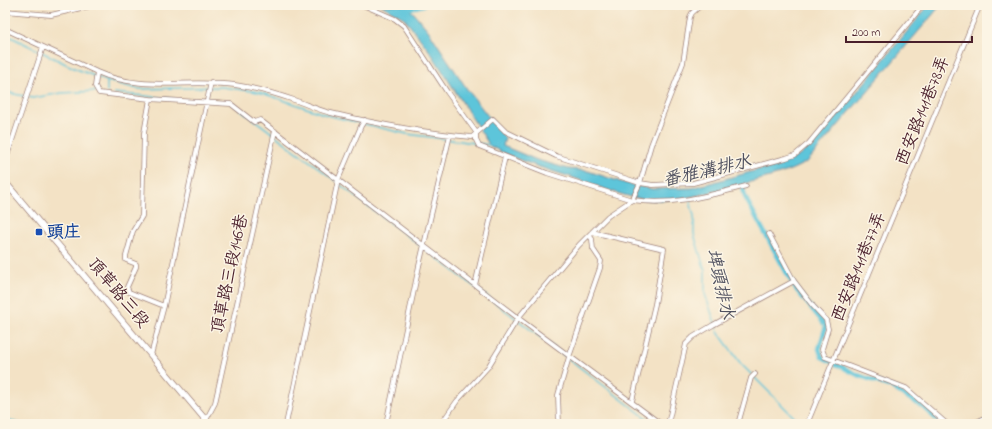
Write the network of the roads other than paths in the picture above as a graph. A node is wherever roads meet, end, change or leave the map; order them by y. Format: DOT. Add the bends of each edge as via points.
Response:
graph roads {
  1 [pos="94,5"];
  2 [pos="363,5"];
  3 [pos="701,5"];
  4 [pos="923,5"];
  5 [pos="980,5"];
  6 [pos="5,11"];
  7 [pos="5,29"];
  8 [pos="42,49"];
  9 [pos="97,72"];
  10 [pos="211,82"];
  11 [pos="150,99"];
  12 [pos="206,104"];
  13 [pos="363,122"];
  14 [pos="274,131"];
  15 [pos="476,132"];
  16 [pos="450,138"];
  17 [pos="505,158"];
  18 [pos="5,162"];
  19 [pos="338,180"];
  20 [pos="5,182"];
  21 [pos="640,183"];
  22 [pos="908,183"];
  23 [pos="746,186"];
  24 [pos="632,200"];
  25 [pos="591,234"];
  26 [pos="769,234"];
  27 [pos="424,246"];
  28 [pos="792,282"];
  29 [pos="475,285"];
  30 [pos="164,306"];
  31 [pos="518,318"];
  32 [pos="151,355"];
  33 [pos="569,357"];
  34 [pos="834,361"];
  35 [pos="755,374"];
  36 [pos="632,401"];
  37 [pos="987,417"];
  38 [pos="207,422"];
  39 [pos="286,424"];
  40 [pos="386,424"];
  41 [pos="441,424"];
  42 [pos="559,424"];
  43 [pos="661,424"];
  44 [pos="668,424"];
  45 [pos="738,424"];
  46 [pos="807,424"];
  47 [pos="947,424"];
  48 [pos="972,424"];
  1 -- 6 [label="street" via="51,15"];
  2 -- 15 [label="street" via="395,19 404,26"];
  3 -- 21 [label="street" via="690,17 684,63 658,126"];
  4 -- 21 [label="street" via="809,143 795,155 693,183 668,186"];
  5 -- 22 [label="street, 西安路141巷78弄"];
  7 -- 8 [label="street"];
  8 -- 9 [label="street"];
  8 -- 18 [label="street"];
  9 -- 10 [label="street" via="126,82 142,84"];
  9 -- 11 [label="street" via="95,86 99,93"];
  10 -- 12 [label="street"];
  10 -- 13 [label="street" via="261,89"];
  11 -- 12 [label="street"];
  11 -- 30 [label="street" via="144,133 142,216 133,231 126,256 126,260 136,264 136,267 127,287 129,292"];
  12 -- 14 [label="street" via="231,104 254,122 260,120"];
  12 -- 30 [label="street"];
  13 -- 16 [label="street"];
  13 -- 19 [label="street"];
  14 -- 19 [label="street"];
  14 -- 38 [label="street, 頂草路三段146巷" via="215,403"];
  15 -- 16 [label="street" via="472,137"];
  15 -- 17 [label="street" via="476,142"];
  15 -- 21 [label="street" via="493,119 505,131 556,156"];
  16 -- 27 [label="street"];
  17 -- 24 [label="street"];
  17 -- 29 [label="street"];
  19 -- 27 [label="street"];
  19 -- 39 [label="street"];
  20 -- 32 [label="street, 頂草路三段"];
  21 -- 24 [label="street"];
  22 -- 34 [label="street, 西安路141巷77弄"];
  23 -- 24 [label="street" via="691,200"];
  24 -- 25 [label="street" via="608,216"];
  25 -- 31 [label="street"];
  25 -- 33 [label="street" via="593,249 601,261 600,268"];
  25 -- 36 [label="street" via="664,249 655,304"];
  26 -- 28 [label="street"];
  27 -- 29 [label="street"];
  27 -- 40 [label="street"];
  28 -- 34 [label="street" via="826,320 828,326 822,351 825,357"];
  28 -- 44 [label="street" via="715,324 686,344"];
  29 -- 31 [label="street"];
  30 -- 32 [label="street"];
  31 -- 33 [label="street"];
  31 -- 41 [label="street" via="488,367 457,401"];
  32 -- 38 [label="street, 頂草路三段"];
  33 -- 36 [label="street"];
  33 -- 42 [label="street" via="558,395"];
  34 -- 46 [label="street, 西安路141巷77弄"];
  34 -- 47 [label="street" via="906,388"];
  35 -- 45 [label="street" via="751,378"];
  36 -- 43 [label="street"];
  37 -- 48 [label="street"];
}
